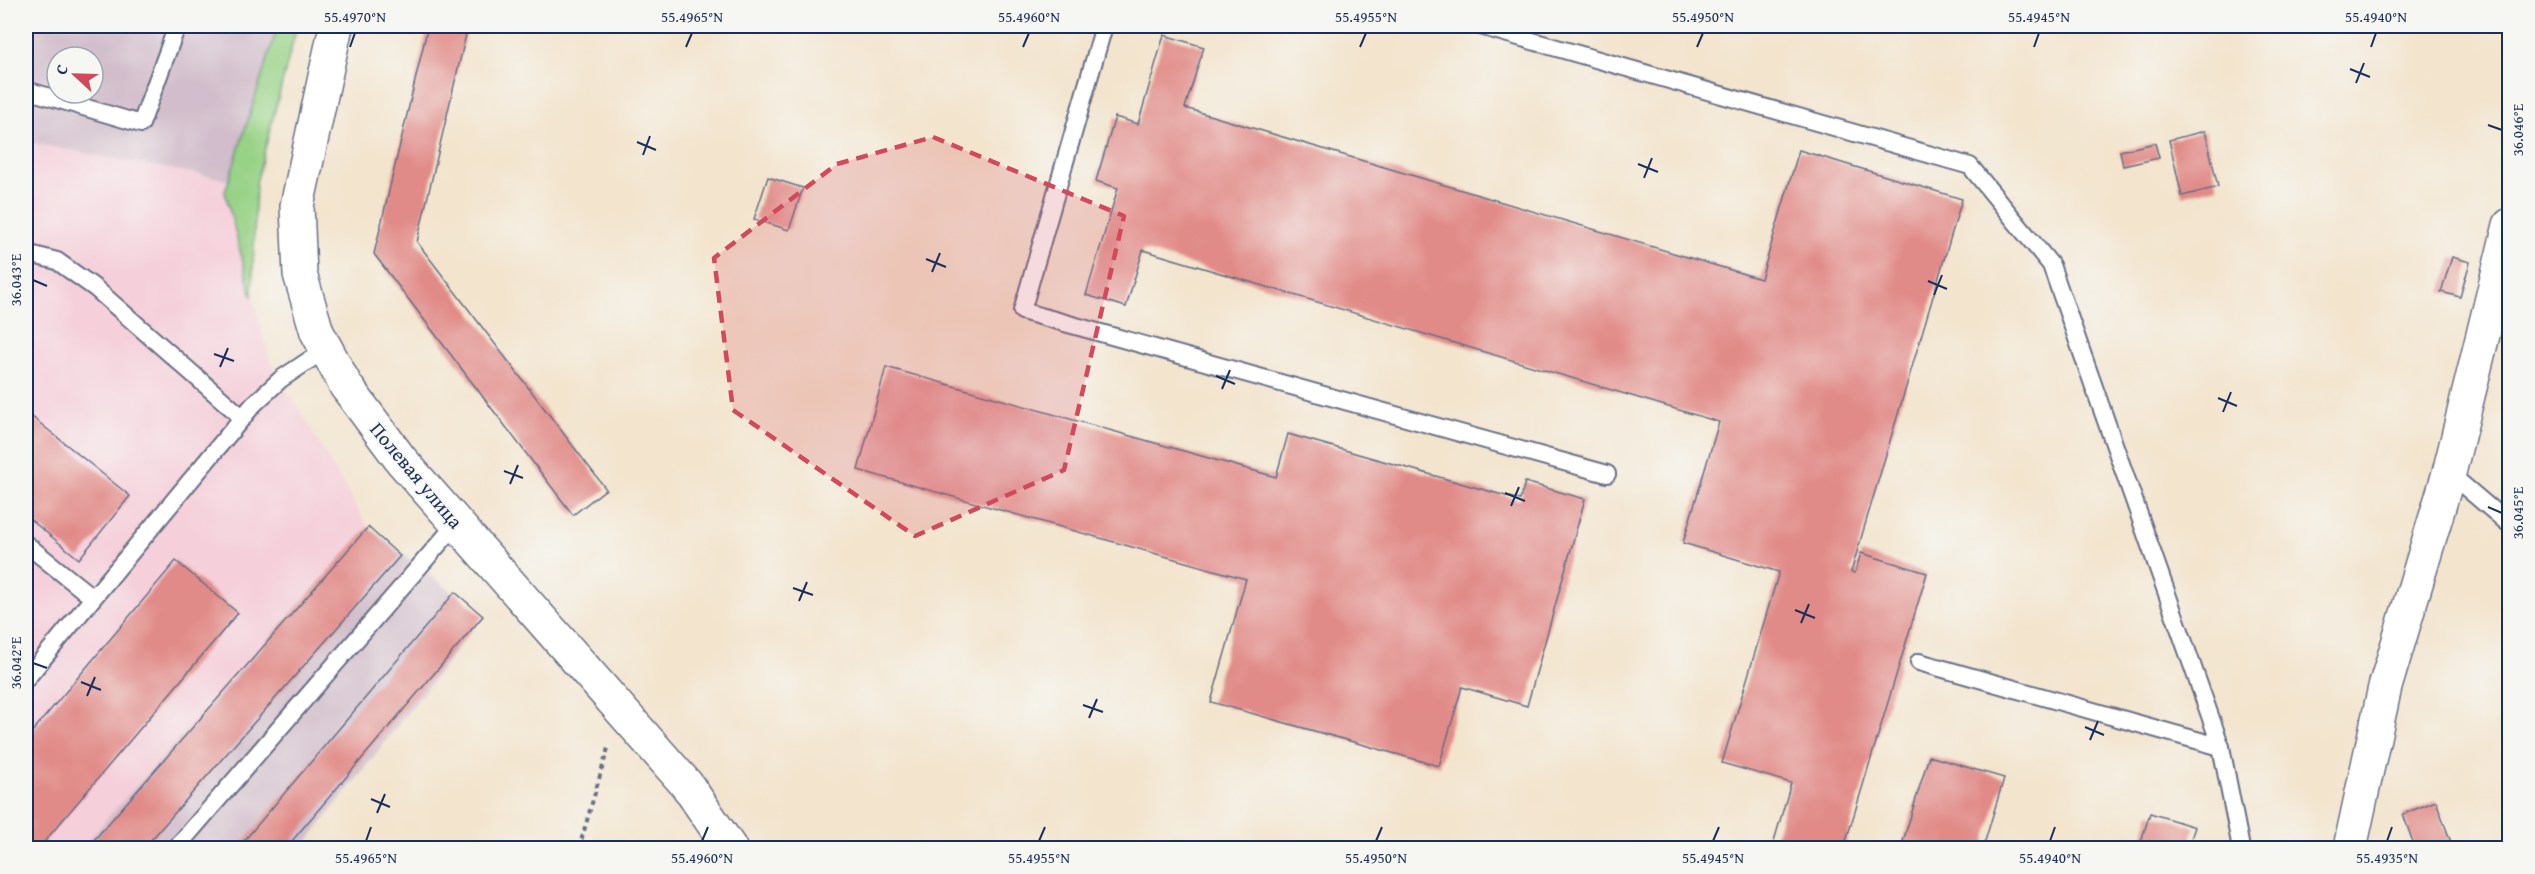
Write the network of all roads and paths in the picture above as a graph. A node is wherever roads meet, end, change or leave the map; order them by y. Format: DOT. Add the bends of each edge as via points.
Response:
graph roads {
  1 [pos="177,26"];
  2 [pos="336,26"];
  3 [pos="1104,26"];
  4 [pos="1480,26"];
  5 [pos="26,90"];
  6 [pos="2510,225"];
  7 [pos="26,253"];
  8 [pos="2499,318"];
  9 [pos="326,349"];
  10 [pos="243,418"];
  11 [pos="2449,473"];
  12 [pos="1607,474"];
  13 [pos="458,523"];
  14 [pos="2510,525"];
  15 [pos="26,544"];
  16 [pos="93,598"];
  17 [pos="1919,662"];
  18 [pos="26,679"];
  19 [pos="620,707"];
  20 [pos="2222,747"];
  21 [pos="176,849"];
  22 [pos="579,849"];
  23 [pos="730,849"];
  24 [pos="2241,849"];
  25 [pos="2350,849"];
  1 -- 5 [label="lane" via="141,124"];
  2 -- 9 [label="main road, Полевая улица" via="297,206 300,274"];
  3 -- 12 [label="lane" via="1022,311"];
  4 -- 20 [label="lane" via="1970,166 2051,265"];
  6 -- 8 [label="main road"];
  7 -- 10 [label="lane" via="57,261 95,288"];
  8 -- 11 [label="main road"];
  9 -- 10 [label="lane" via="281,379"];
  9 -- 13 [label="main road, Полевая улица" via="346,386 401,460"];
  10 -- 16 [label="lane"];
  11 -- 14 [label="lane"];
  11 -- 25 [label="main road" via="2385,687"];
  13 -- 19 [label="main road, Полевая улица"];
  13 -- 21 [label="lane"];
  15 -- 16 [label="lane"];
  16 -- 18 [label="lane"];
  17 -- 20 [label="lane"];
  19 -- 22 [label="path"];
  19 -- 23 [label="main road, Полевая улица" via="687,785"];
  20 -- 24 [label="lane"];
}
